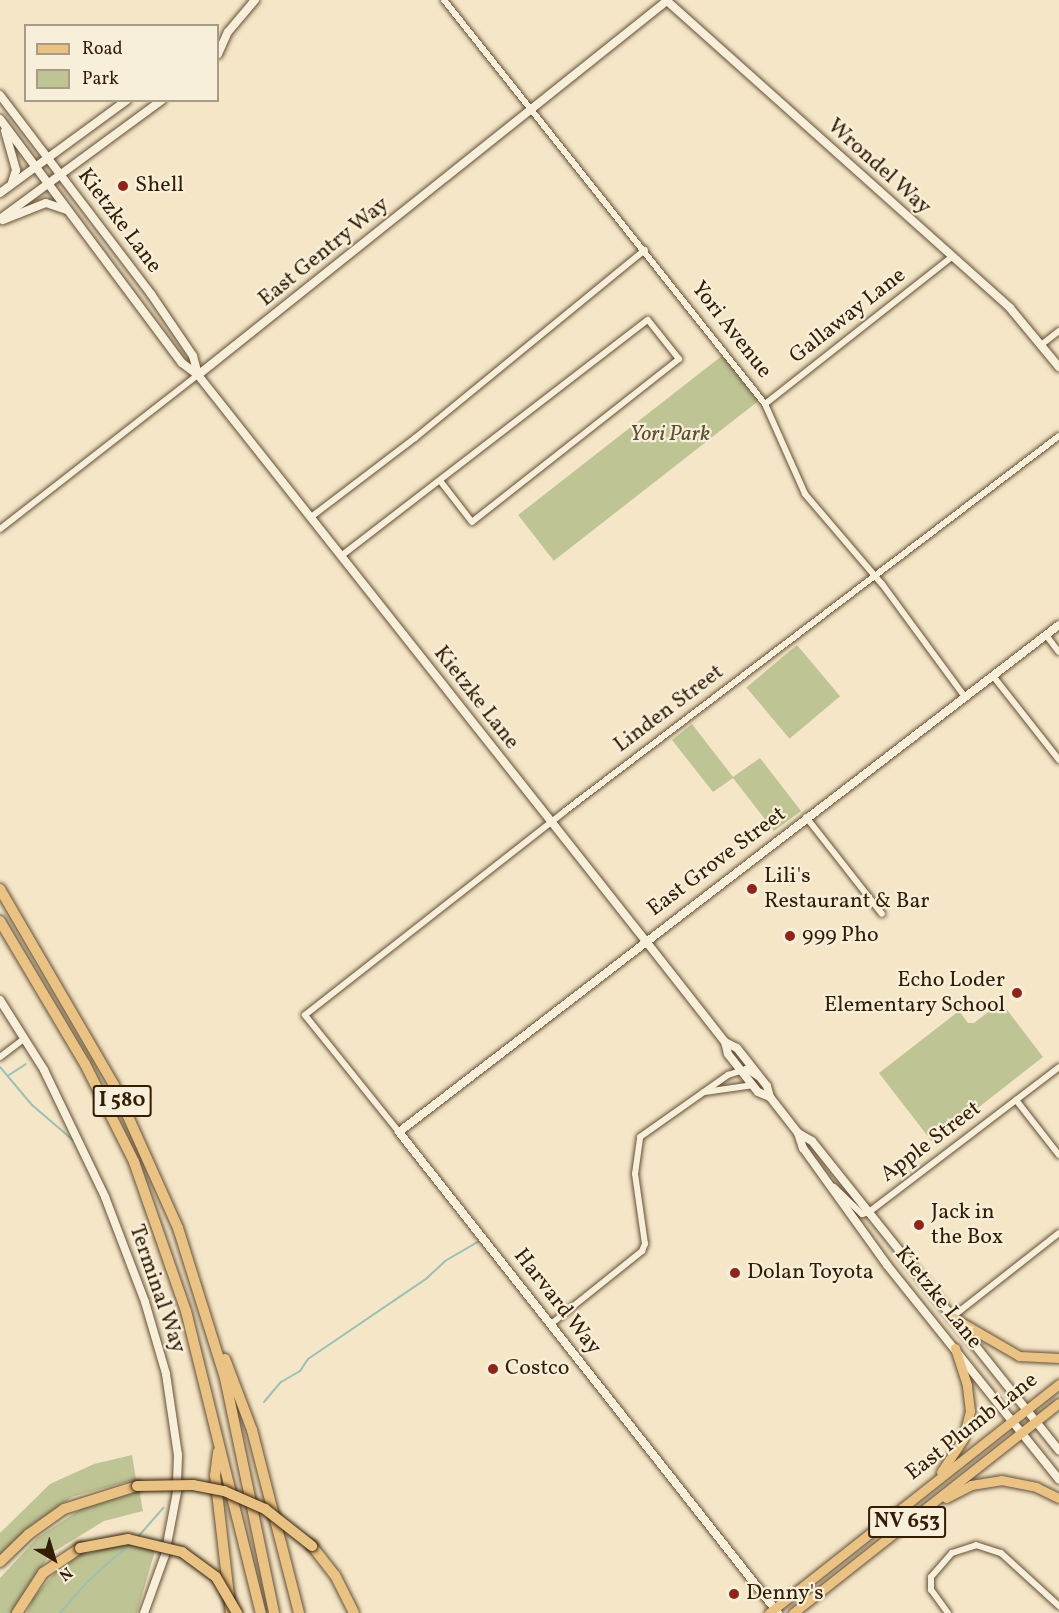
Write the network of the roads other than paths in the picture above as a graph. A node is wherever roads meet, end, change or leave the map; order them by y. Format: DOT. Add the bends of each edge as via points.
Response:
graph roads {
  1 [pos="255,0"];
  2 [pos="444,0"];
  3 [pos="668,1"];
  4 [pos="228,32"];
  5 [pos="219,37"];
  6 [pos="219,52"];
  7 [pos="0,95"];
  8 [pos="124,102"];
  9 [pos="159,102"];
  10 [pos="531,110"];
  11 [pos="0,119"];
  12 [pos="49,157"];
  13 [pos="36,166"];
  14 [pos="61,174"];
  15 [pos="48,183"];
  16 [pos="10,185"];
  17 [pos="0,193"];
  18 [pos="69,212"];
  19 [pos="0,220"];
  20 [pos="645,249"];
  21 [pos="952,257"];
  22 [pos="1059,331"];
  23 [pos="1041,345"];
  24 [pos="1059,367"];
  25 [pos="198,375"];
  26 [pos="765,404"];
  27 [pos="1059,436"];
  28 [pos="441,482"];
  29 [pos="311,517"];
  30 [pos="0,529"];
  31 [pos="341,556"];
  32 [pos="874,576"];
  33 [pos="1059,626"];
  34 [pos="1046,635"];
  35 [pos="1059,652"];
  36 [pos="993,676"];
  37 [pos="965,697"];
  38 [pos="1059,760"];
  39 [pos="806,817"];
  40 [pos="551,822"];
  41 [pos="0,889"];
  42 [pos="882,914"];
  43 [pos="0,921"];
  44 [pos="645,940"];
  45 [pos="0,1000"];
  46 [pos="305,1015"];
  47 [pos="24,1039"];
  48 [pos="725,1042"];
  49 [pos="0,1057"];
  50 [pos="1059,1067"];
  51 [pos="740,1070"];
  52 [pos="762,1080"];
  53 [pos="753,1085"];
  54 [pos="704,1092"];
  55 [pos="770,1097"];
  56 [pos="1016,1100"];
  57 [pos="399,1132"];
  58 [pos="798,1133"];
  59 [pos="1059,1155"];
  60 [pos="827,1180"];
  61 [pos="869,1212"];
  62 [pos="1059,1233"];
  63 [pos="952,1317"];
  64 [pos="551,1324"];
  65 [pos="212,1329"];
  66 [pos="955,1348"];
  67 [pos="1059,1358"];
  68 [pos="1059,1384"];
  69 [pos="1059,1403"];
  70 [pos="1027,1410"];
  71 [pos="1012,1421"];
  72 [pos="1036,1421"];
  73 [pos="1022,1433"];
  74 [pos="219,1443"];
  75 [pos="1059,1450"];
  76 [pos="1059,1480"];
  77 [pos="929,1486"];
  78 [pos="1059,1498"];
  79 [pos="45,1522"];
  80 [pos="889,1536"];
  81 [pos="0,1562"];
  82 [pos="0,1571"];
  83 [pos="1059,1606"];
  84 [pos="773,1612"];
  85 [pos="17,1613"];
  86 [pos="144,1613"];
  87 [pos="231,1613"];
  88 [pos="237,1613"];
  89 [pos="261,1613"];
  90 [pos="274,1613"];
  91 [pos="299,1613"];
  92 [pos="354,1613"];
  93 [pos="793,1613"];
  94 [pos="948,1613"];
  1 -- 4 [label="street"];
  2 -- 10 [label="street, Yori Avenue"];
  3 -- 10 [label="street, East Gentry Way"];
  3 -- 21 [label="street, Wrondel Way"];
  4 -- 5 [label="street"];
  4 -- 6 [label="street"];
  7 -- 12 [label="street, Kietzke Lane"];
  8 -- 12 [label="street"];
  9 -- 14 [label="street"];
  10 -- 20 [label="street, Yori Avenue"];
  10 -- 25 [label="street, East Gentry Way"];
  11 -- 13 [label="street, Kietzke Lane"];
  11 -- 16 [label="street" via="16,170"];
  12 -- 13 [label="street"];
  12 -- 14 [label="street, Kietzke Lane"];
  13 -- 15 [label="street, Kietzke Lane"];
  13 -- 16 [label="street"];
  14 -- 15 [label="street"];
  14 -- 25 [label="street, Kietzke Lane" via="151,294 193,356"];
  15 -- 18 [label="street, Kietzke Lane"];
  15 -- 19 [label="street"];
  16 -- 17 [label="street"];
  18 -- 19 [label="street" via="46,203"];
  18 -- 25 [label="street, Kietzke Lane" via="177,358"];
  20 -- 26 [label="street, Yori Avenue"];
  20 -- 29 [label="street" via="415,438"];
  21 -- 23 [label="street, Wrondel Way" via="1018,316"];
  21 -- 26 [label="street, Gallaway Lane"];
  22 -- 23 [label="street"];
  23 -- 24 [label="street, Wrondel Way"];
  25 -- 29 [label="street, Kietzke Lane"];
  25 -- 30 [label="street, East Gentry Way"];
  26 -- 32 [label="street, Yori Avenue" via="805,494"];
  27 -- 32 [label="street, Linden Street"];
  28 -- 28 [label="street" via="648,320 679,359 471,522"];
  28 -- 31 [label="street"];
  29 -- 31 [label="street, Kietzke Lane"];
  31 -- 40 [label="street, Kietzke Lane"];
  32 -- 37 [label="street, Yori Avenue" via="922,634"];
  32 -- 40 [label="street, Linden Street"];
  33 -- 34 [label="street, East Grove Street"];
  34 -- 35 [label="street"];
  34 -- 36 [label="street, East Grove Street"];
  36 -- 37 [label="street, East Grove Street"];
  36 -- 38 [label="street"];
  37 -- 39 [label="street, East Grove Street"];
  39 -- 42 [label="street"];
  39 -- 44 [label="street, East Grove Street"];
  40 -- 44 [label="street, Kietzke Lane"];
  40 -- 46 [label="street, Linden Street"];
  41 -- 65 [label="highway, I 580" via="89,1039 136,1131 178,1228"];
  43 -- 74 [label="highway, I 580" via="81,1056 134,1162 186,1311"];
  44 -- 48 [label="street, Kietzke Lane"];
  44 -- 57 [label="street, East Grove Street"];
  45 -- 47 [label="street, Terminal Way"];
  46 -- 57 [label="street, Harvard Way"];
  47 -- 49 [label="street"];
  47 -- 86 [label="street, Terminal Way" via="44,1070 105,1197 145,1302 166,1374 178,1455 177,1492 165,1555"];
  48 -- 51 [label="street, Kietzke Lane" via="728,1054"];
  48 -- 52 [label="street, Kietzke Lane" via="737,1048"];
  50 -- 56 [label="street, Apple Street"];
  51 -- 52 [label="street"];
  51 -- 53 [label="street, Kietzke Lane"];
  51 -- 54 [label="street"];
  52 -- 55 [label="street, Kietzke Lane"];
  53 -- 54 [label="street"];
  53 -- 55 [label="street, Kietzke Lane"];
  54 -- 64 [label="street" via="640,1137 635,1151 645,1244 641,1253"];
  55 -- 58 [label="street, Kietzke Lane"];
  56 -- 59 [label="street"];
  56 -- 61 [label="street, Apple Street"];
  57 -- 64 [label="street, Harvard Way"];
  58 -- 60 [label="street, Kietzke Lane" via="803,1148"];
  58 -- 61 [label="street, Kietzke Lane" via="812,1141"];
  60 -- 61 [label="street, Apple Street" via="862,1214"];
  60 -- 66 [label="street, Kietzke Lane" via="893,1273"];
  61 -- 63 [label="street, Kietzke Lane"];
  62 -- 63 [label="street"];
  63 -- 67 [label="main road" via="1018,1356"];
  63 -- 70 [label="street, Kietzke Lane"];
  64 -- 84 [label="street, Harvard Way"];
  65 -- 90 [label="highway, I 580"];
  65 -- 91 [label="highway" via="252,1430"];
  66 -- 71 [label="street, Kietzke Lane"];
  66 -- 77 [label="main road" via="969,1392 967,1426 954,1455"];
  68 -- 70 [label="main road, East Plumb Lane"];
  69 -- 72 [label="main road, East Plumb Lane"];
  70 -- 71 [label="main road, East Plumb Lane / NV 653"];
  70 -- 72 [label="street, Kietzke Lane"];
  71 -- 73 [label="street, Kietzke Lane"];
  71 -- 77 [label="main road, East Plumb Lane / NV 653"];
  72 -- 73 [label="main road, East Plumb Lane / NV 653"];
  72 -- 75 [label="street, Kietzke Lane"];
  73 -- 76 [label="street, Kietzke Lane"];
  73 -- 80 [label="main road, East Plumb Lane / NV 653"];
  74 -- 87 [label="highway" via="216,1476"];
  74 -- 89 [label="highway, I 580"];
  77 -- 84 [label="main road, East Plumb Lane / NV 653"];
  78 -- 80 [label="main road" via="1018,1482 985,1482 957,1491"];
  79 -- 81 [label="highway"];
  79 -- 82 [label="highway"];
  79 -- 92 [label="highway, bridge" via="82,1500 137,1486 183,1484 224,1491 266,1509 312,1546 335,1575"];
  80 -- 93 [label="main road, East Plumb Lane / NV 653"];
  83 -- 94 [label="street" via="1004,1555 989,1546 963,1547 941,1564 930,1586"];
  85 -- 88 [label="highway, bridge" via="43,1573 81,1548 128,1539 182,1552 216,1577"];
}
